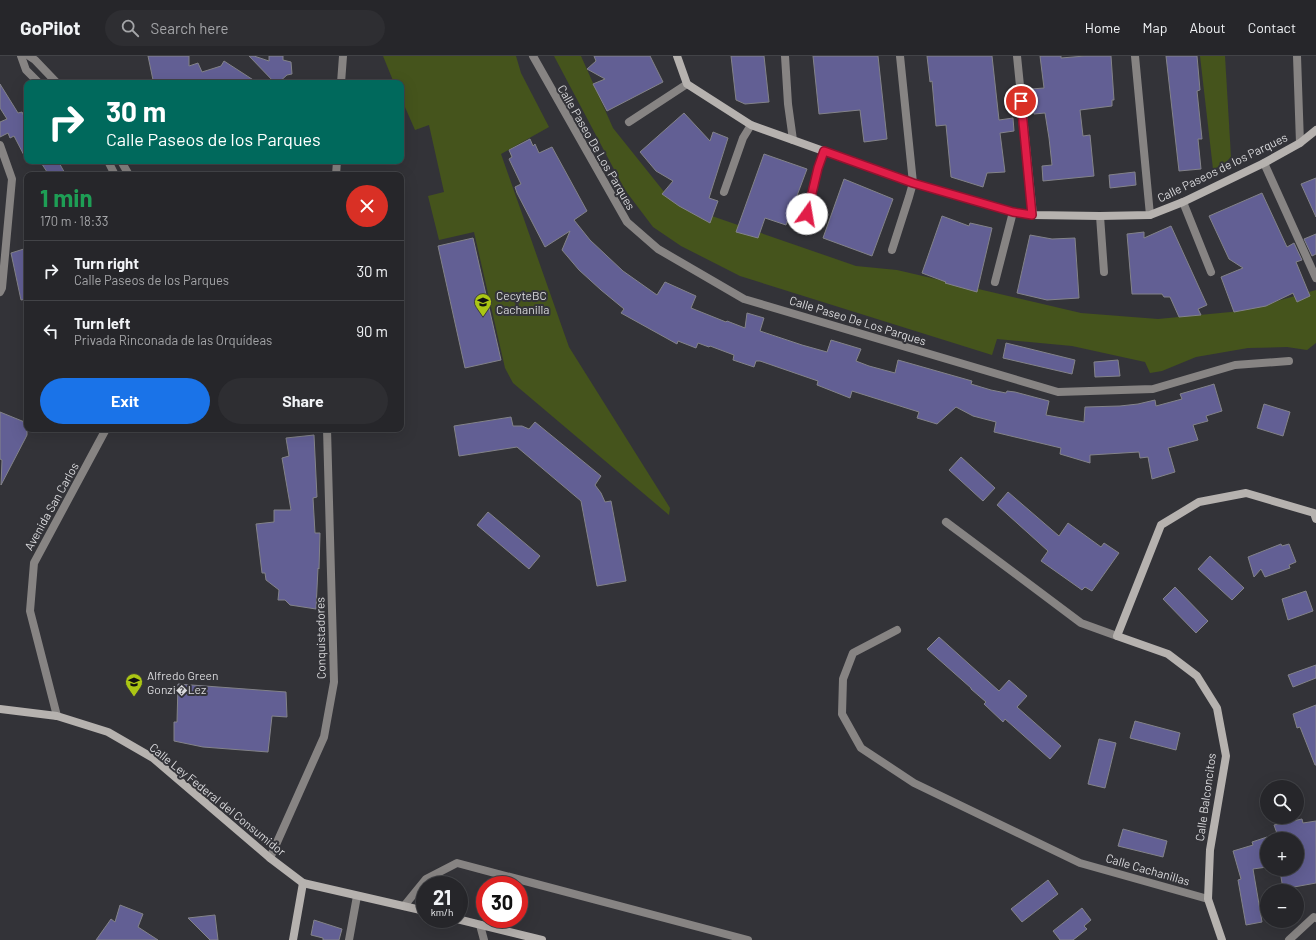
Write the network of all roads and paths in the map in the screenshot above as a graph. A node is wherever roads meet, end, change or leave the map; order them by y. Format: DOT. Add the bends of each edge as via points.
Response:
graph roads {
  1 [pos="21,56"];
  2 [pos="29,56"];
  3 [pos="343,56"];
  4 [pos="533,56"];
  5 [pos="676,56"];
  6 [pos="785,56"];
  7 [pos="900,56"];
  8 [pos="1016,56"];
  9 [pos="1135,56"];
  10 [pos="1297,56"];
  11 [pos="36,80"];
  12 [pos="54,80"];
  13 [pos="341,80"];
  14 [pos="687,84"];
  15 [pos="629,122"];
  16 [pos="751,125"];
  17 [pos="1316,130"];
  18 [pos="792,140"];
  19 [pos="1300,143"];
  20 [pos="0,145"];
  21 [pos="824,151"];
  22 [pos="1264,163"];
  23 [pos="913,183"];
  24 [pos="724,192"];
  25 [pos="1183,202"];
  26 [pos="1013,212"];
  27 [pos="1032,215"];
  28 [pos="1150,215"];
  29 [pos="1100,216"];
  30 [pos="804,229"];
  31 [pos="892,250"];
  32 [pos="1104,272"];
  33 [pos="1211,272"];
  34 [pos="1316,278"];
  35 [pos="995,282"];
  36 [pos="1,289"];
  37 [pos="1289,361"];
  38 [pos="104,432"];
  39 [pos="326,432"];
  40 [pos="1315,515"];
  41 [pos="946,522"];
  42 [pos="897,630"];
  43 [pos="1117,636"];
  44 [pos="0,709"];
  45 [pos="57,716"];
  46 [pos="270,858"];
  47 [pos="303,883"];
  48 [pos="357,896"];
  49 [pos="1208,899"];
  50 [pos="404,906"];
  51 [pos="416,909"];
  52 [pos="1316,918"];
  53 [pos="481,928"];
  54 [pos="492,928"];
  55 [pos="293,940"];
  56 [pos="349,940"];
  57 [pos="484,940"];
  58 [pos="542,940"];
  59 [pos="748,940"];
  60 [pos="1222,940"];
  61 [pos="1289,940"];
  1 -- 11 [label="street" via="26,70"];
  2 -- 12 [label="street"];
  3 -- 13 [label="street"];
  4 -- 37 [label="street, Calle Paseo De Los Parques" via="627,222 658,249 744,299 1058,392 1153,390 1235,365"];
  5 -- 14 [label="street"];
  6 -- 18 [label="street"];
  7 -- 23 [label="street"];
  8 -- 27 [label="street"];
  9 -- 28 [label="street"];
  10 -- 19 [label="street"];
  14 -- 15 [label="street"];
  14 -- 16 [label="street, Calle Paseos de los Parques"];
  16 -- 18 [label="street, Calle Paseos de los Parques"];
  16 -- 24 [label="street" via="742,138"];
  17 -- 19 [label="street, Calle Paseos de los Parques"];
  18 -- 21 [label="street, Calle Paseos de los Parques"];
  19 -- 22 [label="street, Calle Paseos de los Parques"];
  20 -- 36 [label="street" via="12,179"];
  21 -- 23 [label="street, Calle Paseos de los Parques"];
  21 -- 30 [label="street"];
  22 -- 25 [label="street, Calle Paseos de los Parques"];
  22 -- 34 [label="street"];
  23 -- 26 [label="street, Calle Paseos de los Parques"];
  23 -- 31 [label="street"];
  25 -- 28 [label="street, Calle Paseos de los Parques"];
  25 -- 33 [label="street"];
  26 -- 27 [label="street, Calle Paseos de los Parques"];
  26 -- 35 [label="street"];
  27 -- 29 [label="street, Calle Paseos de los Parques"];
  28 -- 29 [label="street, Calle Paseos de los Parques"];
  29 -- 32 [label="street"];
  38 -- 45 [label="street, Avenida San Carlos" via="34,562 30,610"];
  39 -- 46 [label="street, Conquistadores" via="334,682 324,737"];
  40 -- 43 [label="street" via="1246,493 1200,502 1161,525"];
  41 -- 43 [label="street" via="1081,623"];
  42 -- 49 [label="street, Calle Cachanillas" via="853,653 843,679 842,714 861,748 914,783 1080,863"];
  43 -- 49 [label="street, Calle Balconcitos" via="1168,654 1197,676 1217,708 1226,756 1210,850"];
  44 -- 45 [label="street, Calle Ley Federal del Consumidor"];
  45 -- 46 [label="street, Calle Ley Federal del Consumidor" via="108,732 153,758"];
  46 -- 47 [label="street, Calle Ley Federal del Consumidor"];
  47 -- 48 [label="street"];
  47 -- 55 [label="street"];
  48 -- 50 [label="street"];
  48 -- 56 [label="street"];
  49 -- 60 [label="street, Calle Balconcitos"];
  50 -- 51 [label="street"];
  50 -- 59 [label="street" via="426,879 458,863"];
  52 -- 61 [label="street" via="1314,917"];
  53 -- 57 [label="street"];
  54 -- 58 [label="street"];
}
